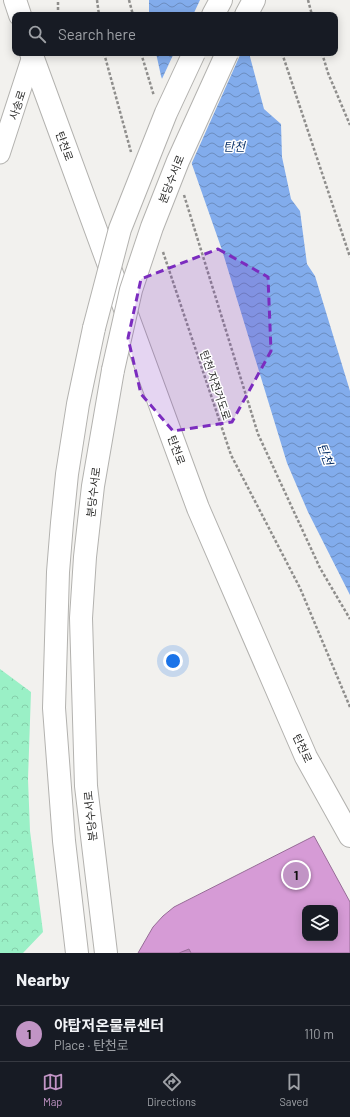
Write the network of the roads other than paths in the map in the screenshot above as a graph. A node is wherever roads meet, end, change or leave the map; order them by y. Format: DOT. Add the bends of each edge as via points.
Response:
graph roads {
  1 [pos="15,0"];
  2 [pos="221,0"];
  3 [pos="254,0"];
  4 [pos="19,12"];
  5 [pos="215,12"];
  6 [pos="248,12"];
  7 [pos="31,56"];
  8 [pos="33,56"];
  9 [pos="193,56"];
  10 [pos="226,56"];
  11 [pos="0,154"];
  12 [pos="350,836"];
  13 [pos="78,953"];
  14 [pos="106,953"];
  1 -- 4 [label="main road"];
  2 -- 5 [label="main road"];
  3 -- 6 [label="main road"];
  7 -- 11 [label="street, 사송로"];
  8 -- 12 [label="main road, 탄천로" via="198,508 306,757"];
  9 -- 13 [label="main road, bridge" via="166,113 120,229 94,328 77,412 62,523 54,708 64,841"];
  10 -- 14 [label="main road, 분당수서로, bridge" via="178,161 152,226 131,290 113,370 93,486 81,618 86,786"];
}
